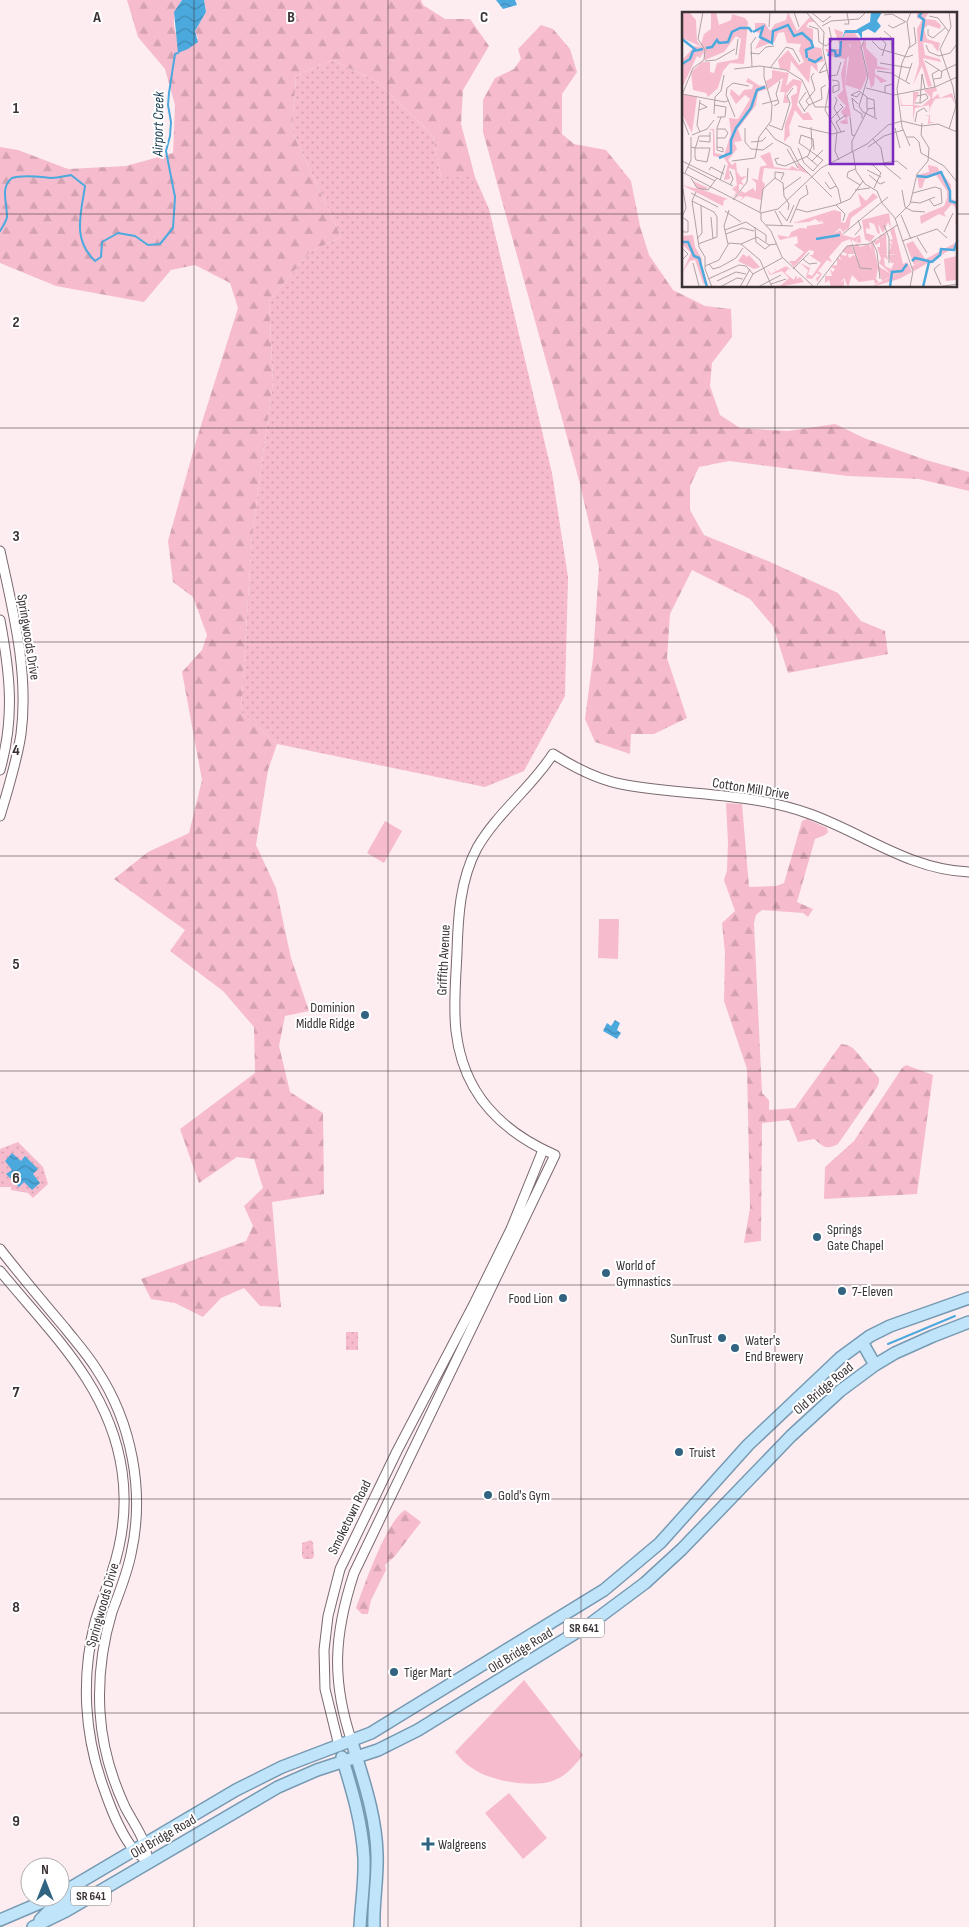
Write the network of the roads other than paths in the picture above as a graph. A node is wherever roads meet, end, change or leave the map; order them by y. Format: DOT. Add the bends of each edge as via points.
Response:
graph roads {
  1 [pos="0,552"];
  2 [pos="0,620"];
  3 [pos="553,754"];
  4 [pos="0,770"];
  5 [pos="0,816"];
  6 [pos="969,872"];
  7 [pos="543,1150"];
  8 [pos="555,1155"];
  9 [pos="0,1249"];
  10 [pos="0,1271"];
  11 [pos="969,1298"];
  12 [pos="969,1322"];
  13 [pos="862,1342"];
  14 [pos="875,1365"];
  15 [pos="352,1742"];
  16 [pos="339,1746"];
  17 [pos="357,1758"];
  18 [pos="344,1762"];
  19 [pos="144,1843"];
  20 [pos="136,1852"];
  21 [pos="148,1862"];
  22 [pos="70,1888"];
  23 [pos="31,1907"];
  24 [pos="0,1920"];
  25 [pos="34,1927"];
  26 [pos="360,1927"];
  27 [pos="374,1927"];
  1 -- 5 [label="street, Springwoods Drive" via="23,684 21,734"];
  2 -- 4 [label="street, Springwoods Drive" via="8,663 10,701"];
  3 -- 6 [label="street, Cotton Mill Drive" via="594,776 625,785 747,798 788,807 831,822 912,861 944,870"];
  3 -- 7 [label="street, Griffith Avenue" via="544,769 490,828 470,862 460,903 455,1013 464,1067 479,1096 508,1129"];
  7 -- 8 [label="street, Griffith Avenue"];
  7 -- 16 [label="street, Smoketown Road" via="502,1245 340,1569 328,1616 324,1650 325,1689"];
  8 -- 15 [label="street, Smoketown Road" via="354,1573 341,1618 337,1658 340,1702"];
  9 -- 19 [label="street, Springwoods Drive" via="97,1369 117,1406 131,1448 136,1490 134,1541 103,1649 100,1712 110,1768"];
  10 -- 20 [label="street, Springwoods Drive" via="81,1369 104,1408 118,1452 124,1488 123,1526 113,1571 90,1642 86,1700 90,1740 101,1781 114,1816"];
  11 -- 13 [label="main road, Old Bridge Road / SR 641" via="890,1326"];
  12 -- 14 [label="main road, Old Bridge Road / SR 641" via="911,1345"];
  13 -- 14 [label="main road"];
  13 -- 15 [label="main road, Old Bridge Road / SR 641" via="840,1358 771,1422 668,1536 623,1575 519,1643"];
  14 -- 17 [label="main road, Old Bridge Road / SR 641" via="813,1415 704,1528 621,1602 418,1730"];
  15 -- 16 [label="main road, Old Bridge Road / SR 641"];
  15 -- 17 [label="main road, Smoketown Road"];
  16 -- 18 [label="main road, Smoketown Road"];
  16 -- 19 [label="main road, Old Bridge Road / SR 641" via="282,1767"];
  17 -- 18 [label="main road, Old Bridge Road / SR 641"];
  17 -- 27 [label="main road, Smoketown Road" via="375,1827 377,1883"];
  18 -- 21 [label="main road, Old Bridge Road / SR 641" via="278,1786"];
  18 -- 26 [label="main road, Smoketown Road" via="355,1797 362,1839 364,1880"];
  19 -- 20 [label="main road"];
  19 -- 21 [label="street, Springwoods Drive"];
  20 -- 21 [label="street, Springwoods Drive"];
  20 -- 22 [label="main road, Old Bridge Road / SR 641"];
  20 -- 25 [label="main road" via="56,1905"];
  21 -- 25 [label="main road, Old Bridge Road / SR 641"];
  23 -- 24 [label="main road, SR 641"];
}
